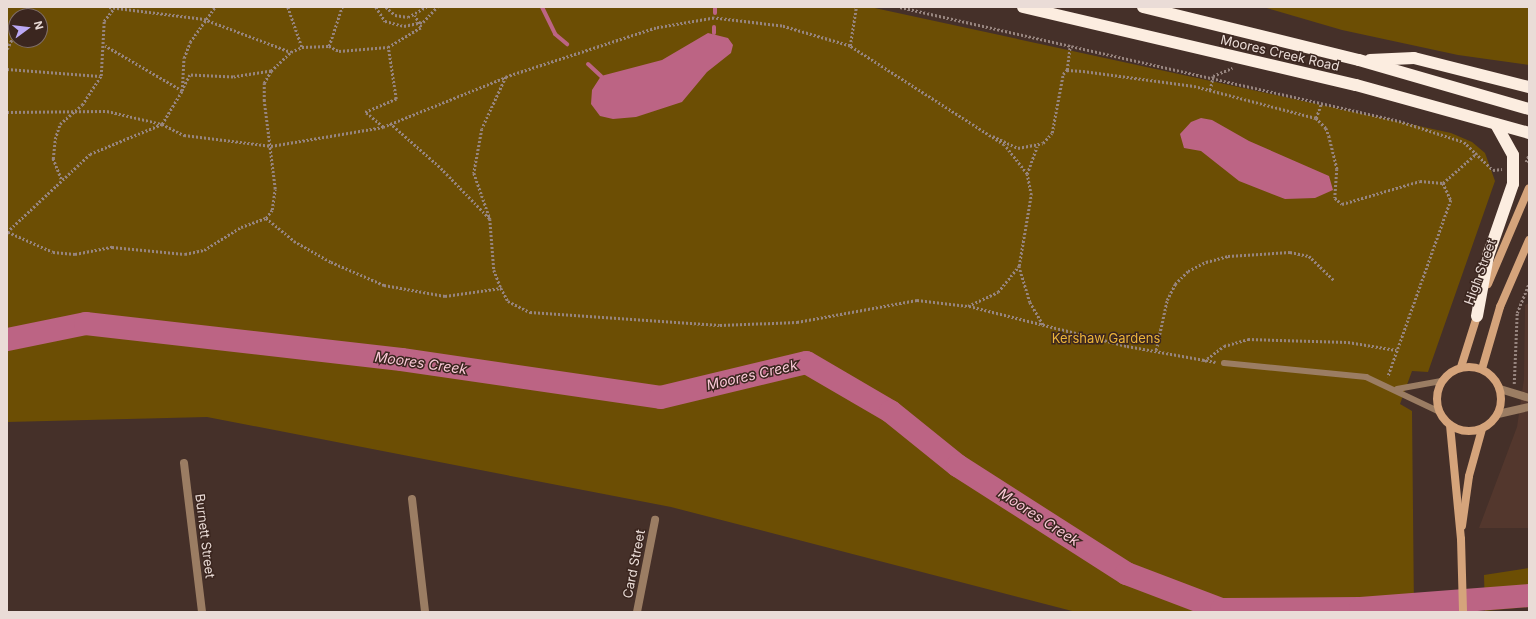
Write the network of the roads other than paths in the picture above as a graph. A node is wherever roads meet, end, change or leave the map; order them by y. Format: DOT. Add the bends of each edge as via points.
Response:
graph roads {
  1 [pos="1023,7"];
  2 [pos="1143,7"];
  3 [pos="1359,60"];
  4 [pos="1529,87"];
  5 [pos="1529,109"];
  6 [pos="1496,124"];
  7 [pos="1529,133"];
  8 [pos="1529,188"];
  9 [pos="1529,240"];
  10 [pos="1477,316"];
  11 [pos="1224,363"];
  12 [pos="1460,367"];
  13 [pos="1482,369"];
  14 [pos="1441,382"];
  15 [pos="1396,389"];
  16 [pos="1500,389"];
  17 [pos="1529,398"];
  18 [pos="1529,407"];
  19 [pos="1438,411"];
  20 [pos="1498,414"];
  21 [pos="1450,425"];
  22 [pos="1482,429"];
  23 [pos="184,463"];
  24 [pos="412,499"];
  25 [pos="655,520"];
  26 [pos="1461,539"];
  27 [pos="202,612"];
  28 [pos="425,612"];
  29 [pos="637,612"];
  30 [pos="1463,612"];
  1 -- 6 [label="highway, Moores Creek Road" via="1356,86"];
  2 -- 3 [label="highway, Moores Creek Road"];
  3 -- 4 [label="highway" via="1414,58"];
  3 -- 5 [label="highway, Moores Creek Road"];
  6 -- 7 [label="highway, Moores Creek Road"];
  6 -- 10 [label="highway" via="1513,155 1513,184 1488,256"];
  8 -- 10 [label="main road, High Street" via="1494,264"];
  9 -- 13 [label="main road" via="1500,307"];
  10 -- 12 [label="main road, High Street"];
  11 -- 15 [label="lane" via="1338,372 1386,383"];
  12 -- 13 [label="main road"];
  12 -- 14 [label="main road"];
  13 -- 16 [label="main road"];
  14 -- 15 [label="lane"];
  14 -- 19 [label="main road" via="1436,401"];
  15 -- 19 [label="lane"];
  16 -- 17 [label="street"];
  16 -- 20 [label="main road"];
  18 -- 20 [label="street"];
  19 -- 21 [label="main road"];
  20 -- 22 [label="main road"];
  21 -- 22 [label="main road" via="1471,432"];
  21 -- 26 [label="main road"];
  22 -- 26 [label="main road" via="1469,476"];
  23 -- 27 [label="street, Burnett Street"];
  24 -- 28 [label="street"];
  25 -- 29 [label="street, Card Street"];
  26 -- 30 [label="main road"];
}
